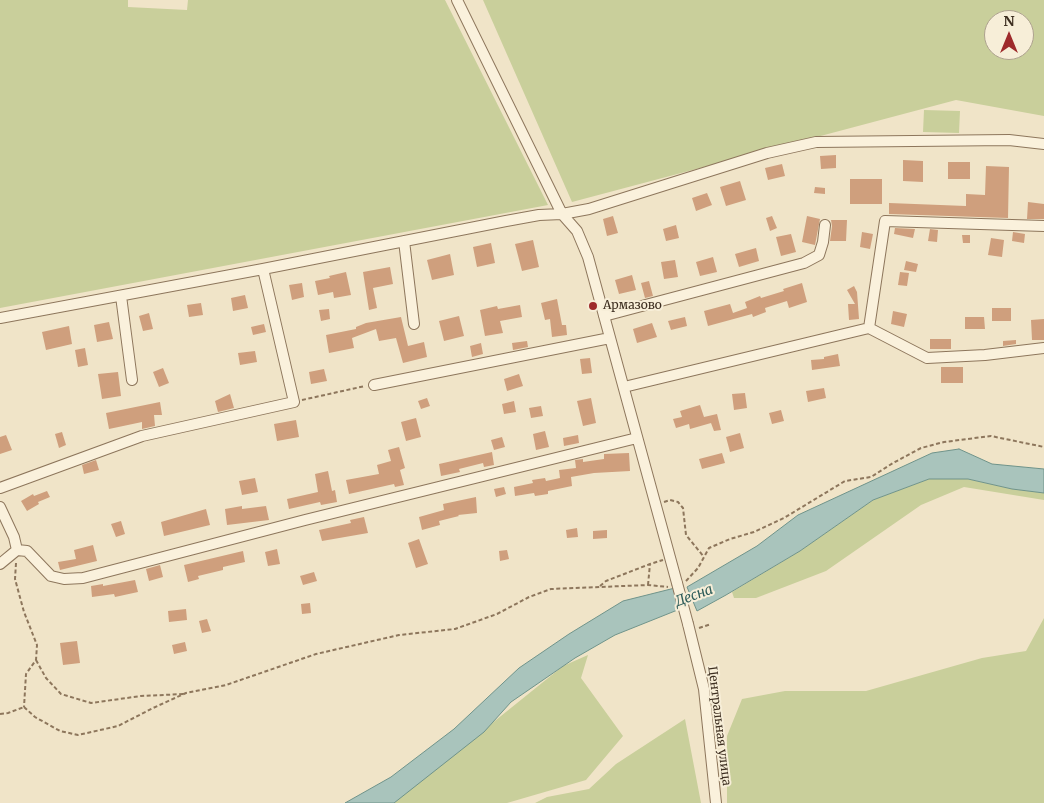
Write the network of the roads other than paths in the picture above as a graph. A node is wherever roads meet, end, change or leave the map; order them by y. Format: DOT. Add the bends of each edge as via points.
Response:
graph roads {
  1 [pos="457,0"];
  2 [pos="1044,144"];
  3 [pos="562,214"];
  4 [pos="825,225"];
  5 [pos="1044,226"];
  6 [pos="404,241"];
  7 [pos="263,269"];
  8 [pos="121,296"];
  9 [pos="604,316"];
  10 [pos="0,318"];
  11 [pos="414,324"];
  12 [pos="868,328"];
  13 [pos="610,338"];
  14 [pos="1044,348"];
  15 [pos="132,380"];
  16 [pos="374,385"];
  17 [pos="624,387"];
  18 [pos="638,438"];
  19 [pos="0,488"];
  20 [pos="0,507"];
  21 [pos="17,550"];
  22 [pos="0,564"];
  23 [pos="716,803"];
  1 -- 3 [label="street, Центральная улица"];
  2 -- 3 [label="street" via="1009,140 816,142 766,153 589,209"];
  3 -- 6 [label="street" via="539,215"];
  3 -- 9 [label="street, Центральная улица" via="577,230"];
  4 -- 9 [label="street" via="819,255 804,263"];
  5 -- 12 [label="street" via="885,220"];
  6 -- 7 [label="street"];
  6 -- 11 [label="street"];
  7 -- 8 [label="street"];
  7 -- 19 [label="street" via="294,402 142,436"];
  8 -- 10 [label="street"];
  8 -- 15 [label="street"];
  9 -- 13 [label="street, Центральная улица"];
  12 -- 14 [label="street" via="927,358"];
  12 -- 17 [label="street"];
  13 -- 16 [label="street"];
  13 -- 17 [label="street, Центральная улица"];
  17 -- 18 [label="street, Центральная улица"];
  18 -- 21 [label="street" via="83,578 64,580 51,576 27,551"];
  18 -- 23 [label="street, Центральная улица, bridge" via="704,688"];
  20 -- 21 [label="street"];
  21 -- 22 [label="street"];
}
